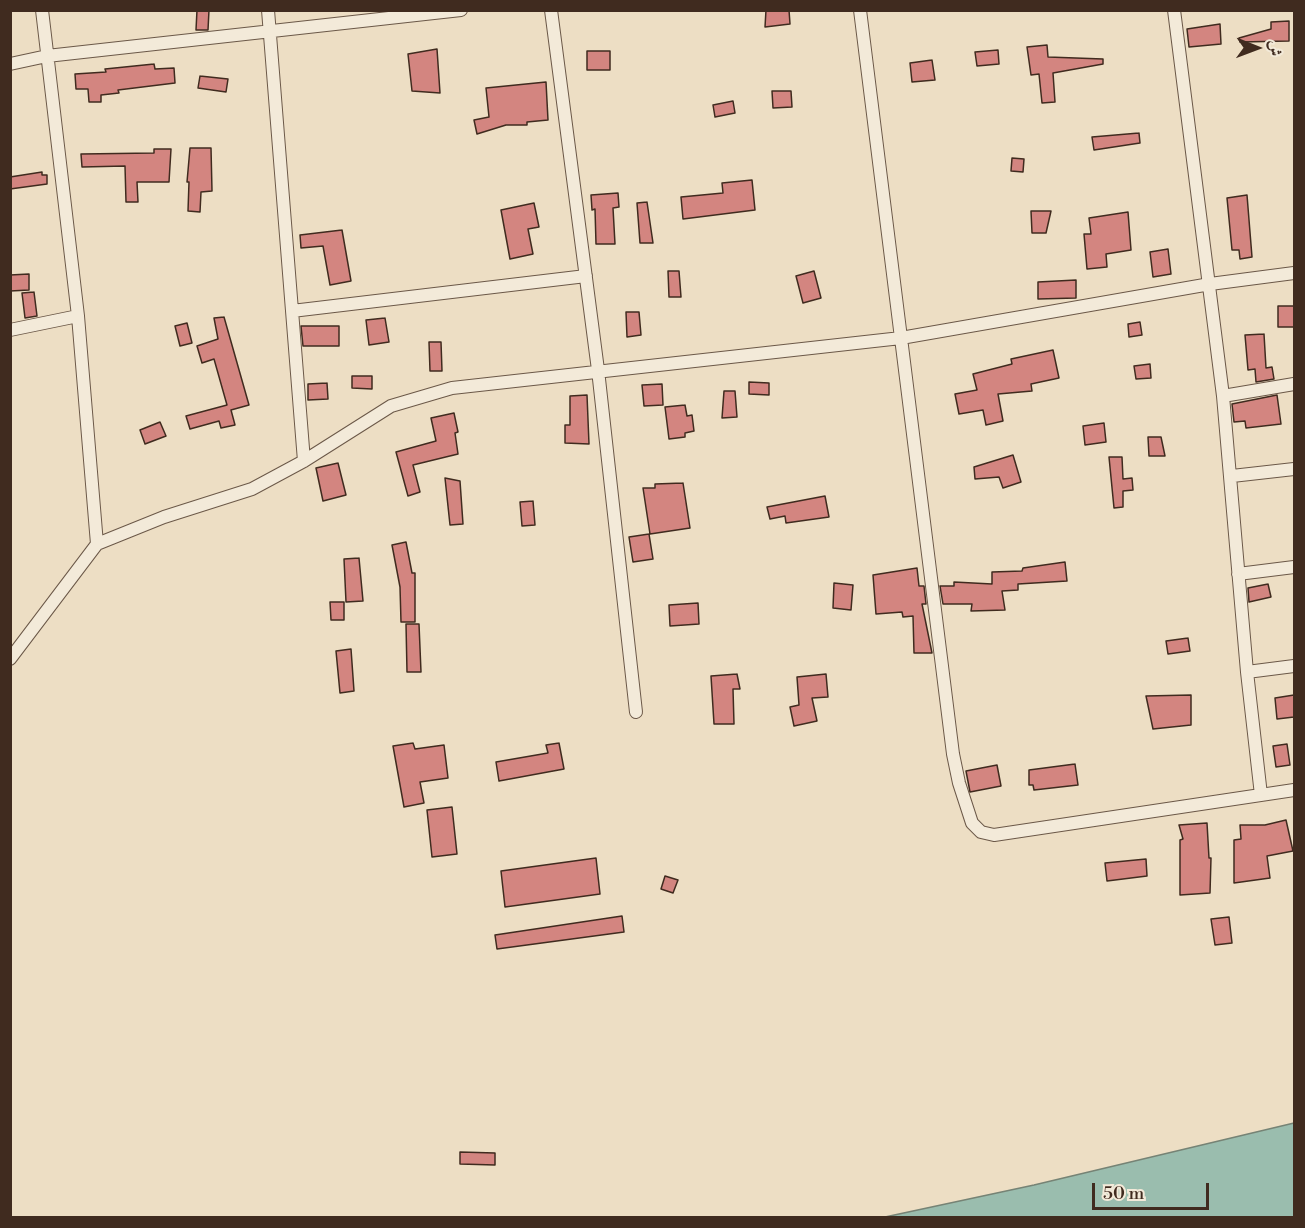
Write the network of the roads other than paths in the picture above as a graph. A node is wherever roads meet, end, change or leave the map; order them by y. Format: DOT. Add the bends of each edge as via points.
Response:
graph roads {
  1 [pos="42,10"];
  2 [pos="268,10"];
  3 [pos="461,10"];
  4 [pos="551,10"];
  5 [pos="860,10"];
  6 [pos="1174,10"];
  7 [pos="270,31"];
  8 [pos="47,56"];
  9 [pos="10,64"];
  10 [pos="1294,273"];
  11 [pos="586,276"];
  12 [pos="1210,284"];
  13 [pos="292,311"];
  14 [pos="78,316"];
  15 [pos="10,330"];
  16 [pos="901,338"];
  17 [pos="598,370"];
  18 [pos="1294,384"];
  19 [pos="1223,396"];
  20 [pos="304,460"];
  21 [pos="1294,469"];
  22 [pos="1232,477"];
  23 [pos="97,543"];
  24 [pos="1294,567"];
  25 [pos="1238,574"];
  26 [pos="10,659"];
  27 [pos="1294,666"];
  28 [pos="1247,672"];
  29 [pos="636,712"];
  30 [pos="1294,790"];
  31 [pos="1261,795"];
  1 -- 8 [label="street"];
  2 -- 7 [label="street"];
  3 -- 7 [label="street"];
  4 -- 11 [label="street"];
  5 -- 16 [label="street"];
  6 -- 12 [label="street"];
  7 -- 8 [label="street"];
  7 -- 13 [label="street"];
  8 -- 9 [label="street"];
  8 -- 14 [label="street"];
  10 -- 12 [label="street"];
  11 -- 13 [label="street"];
  11 -- 17 [label="street"];
  12 -- 16 [label="street"];
  12 -- 19 [label="street"];
  13 -- 20 [label="street"];
  14 -- 15 [label="street"];
  14 -- 23 [label="street"];
  16 -- 17 [label="street"];
  16 -- 31 [label="street" via="953,754 972,823 981,832 994,835"];
  17 -- 20 [label="street" via="452,388 391,406"];
  17 -- 29 [label="street"];
  18 -- 19 [label="street"];
  19 -- 22 [label="street"];
  20 -- 23 [label="street" via="252,489"];
  21 -- 22 [label="street"];
  22 -- 25 [label="street"];
  23 -- 26 [label="street"];
  24 -- 25 [label="street"];
  25 -- 28 [label="street"];
  27 -- 28 [label="street"];
  28 -- 31 [label="street"];
  30 -- 31 [label="street"];
}
